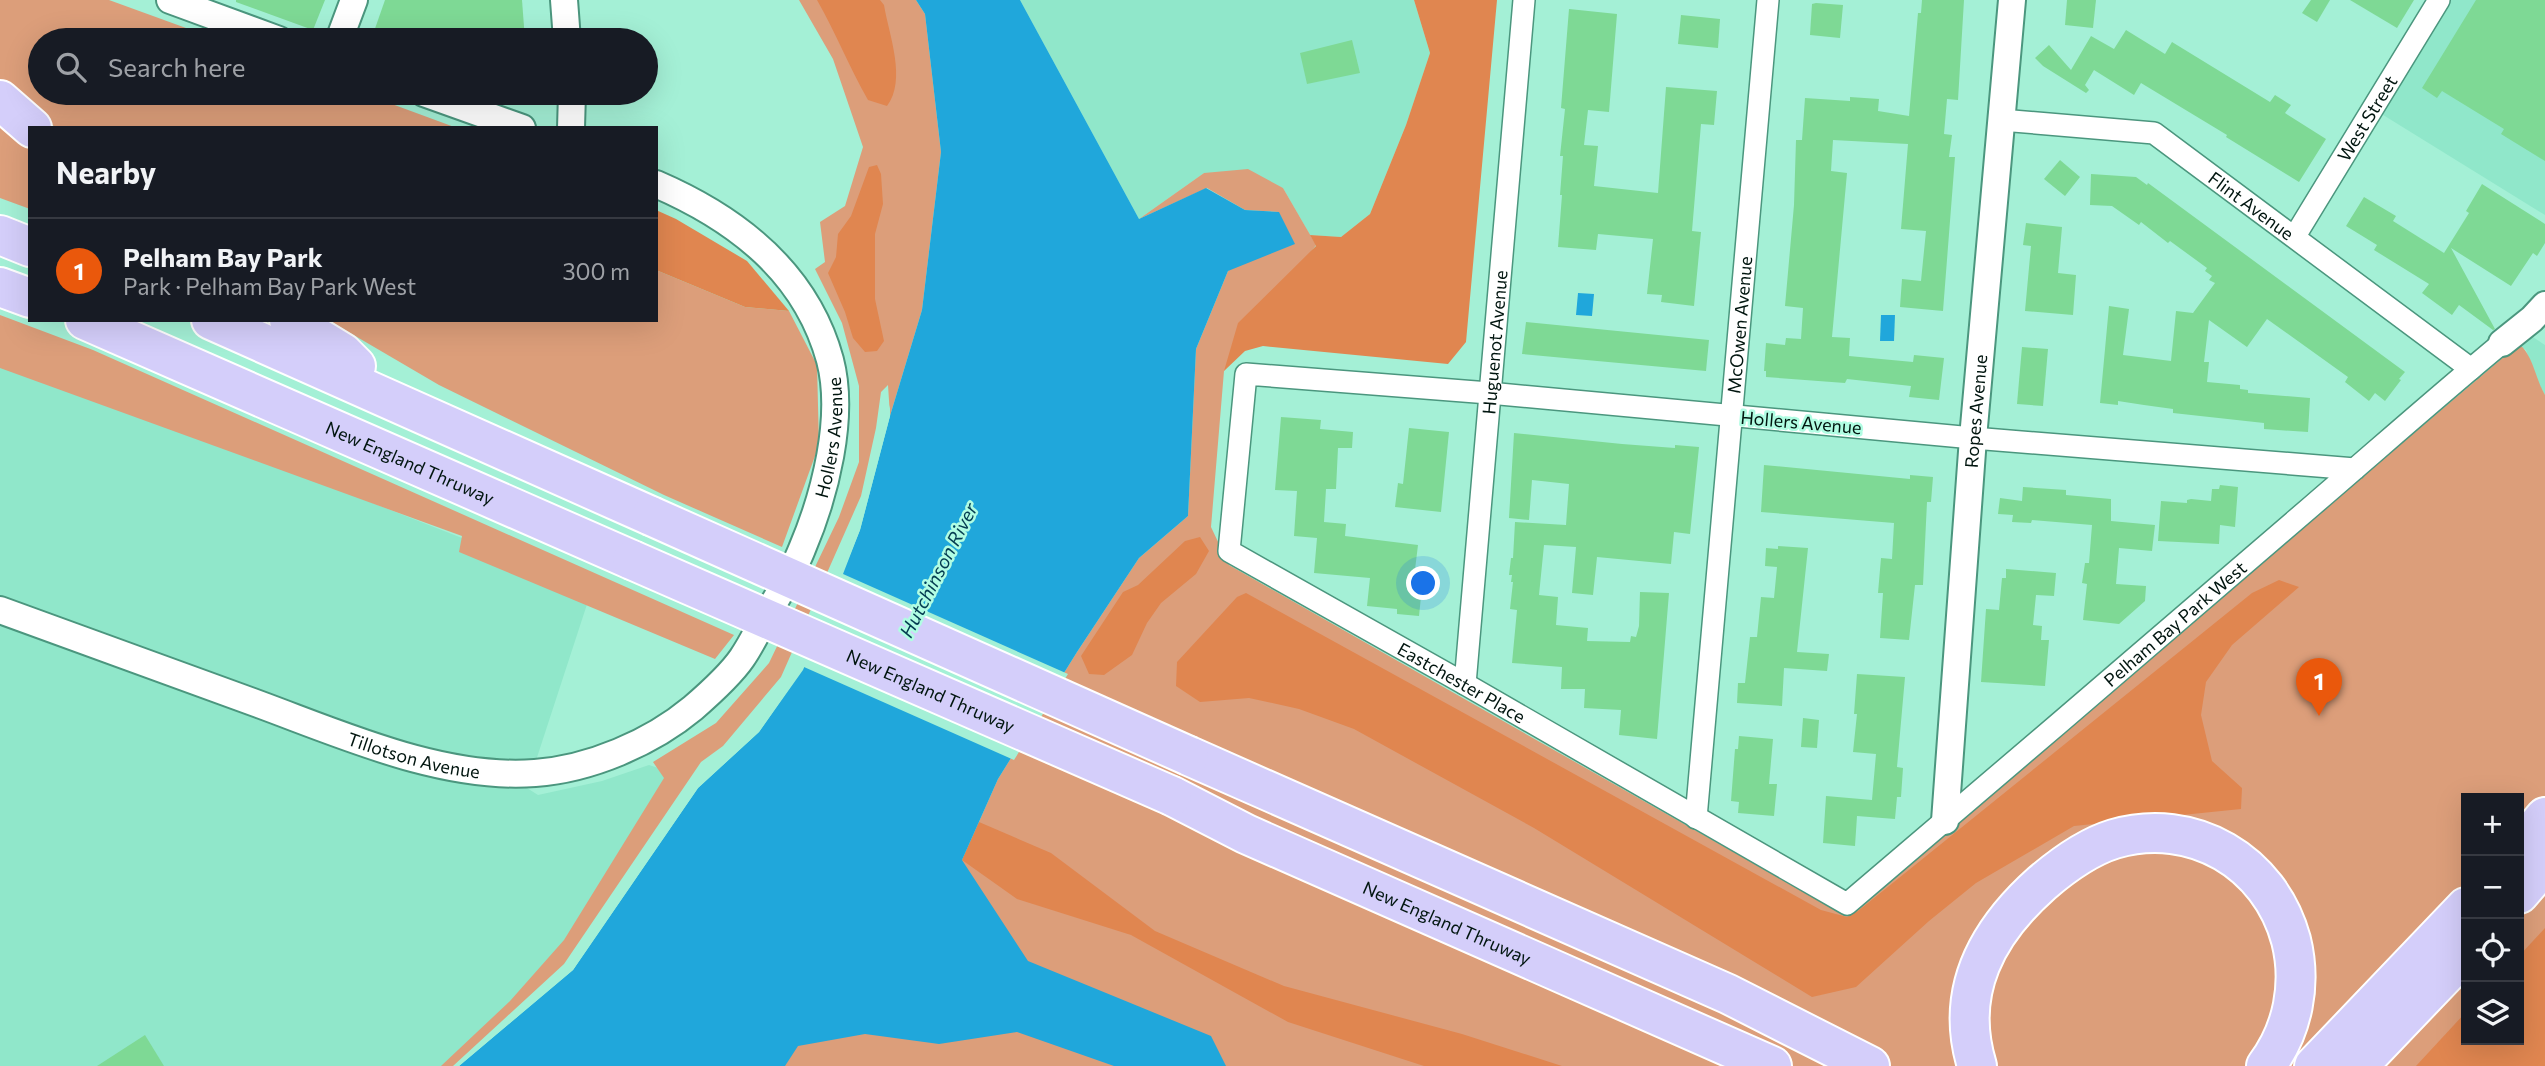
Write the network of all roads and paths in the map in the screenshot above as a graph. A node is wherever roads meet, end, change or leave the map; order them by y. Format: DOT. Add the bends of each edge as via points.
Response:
graph roads {
  1 [pos="170,0"];
  2 [pos="354,0"];
  3 [pos="564,0"];
  4 [pos="1524,0"];
  5 [pos="1768,0"];
  6 [pos="2012,0"];
  7 [pos="2440,0"];
  8 [pos="246,28"];
  9 [pos="344,28"];
  10 [pos="567,28"];
  11 [pos="0,100"];
  12 [pos="458,105"];
  13 [pos="572,105"];
  14 [pos="2001,120"];
  15 [pos="30,126"];
  16 [pos="516,126"];
  17 [pos="571,126"];
  18 [pos="658,185"];
  19 [pos="0,235"];
  20 [pos="2295,236"];
  21 [pos="28,246"];
  22 [pos="0,287"];
  23 [pos="28,297"];
  24 [pos="2545,305"];
  25 [pos="90,322"];
  26 [pos="216,322"];
  27 [pos="292,322"];
  28 [pos="2502,343"];
  29 [pos="2470,369"];
  30 [pos="1246,374"];
  31 [pos="1489,393"];
  32 [pos="390,399"];
  33 [pos="1731,415"];
  34 [pos="1973,438"];
  35 [pos="2356,468"];
  36 [pos="778,595"];
  37 [pos="0,610"];
  38 [pos="1465,684"];
  39 [pos="2545,817"];
  40 [pos="1696,818"];
  41 [pos="1945,821"];
  42 [pos="2524,842"];
  43 [pos="2545,864"];
  44 [pos="2524,888"];
  45 [pos="1847,904"];
  46 [pos="2461,912"];
  47 [pos="2461,958"];
  48 [pos="1772,1066"];
  49 [pos="1870,1066"];
  50 [pos="1977,1066"];
  51 [pos="2266,1066"];
  52 [pos="2314,1066"];
  53 [pos="2358,1066"];
  1 -- 8 [label="street"];
  2 -- 9 [label="street"];
  3 -- 10 [label="street"];
  4 -- 31 [label="street, Huguenot Avenue"];
  5 -- 33 [label="street, McOwen Avenue"];
  6 -- 14 [label="street, Ropes Avenue"];
  7 -- 20 [label="street, West Street"];
  11 -- 15 [label="highway"];
  12 -- 16 [label="street"];
  13 -- 17 [label="street"];
  14 -- 20 [label="street, Flint Avenue" via="2154,133"];
  14 -- 34 [label="street, Ropes Avenue"];
  18 -- 36 [label="street, Hollers Avenue" via="722,217 768,253 807,304 831,363 836,418 827,470 802,551"];
  19 -- 21 [label="highway"];
  20 -- 29 [label="street, Flint Avenue"];
  22 -- 23 [label="highway"];
  24 -- 28 [label="street"];
  25 -- 48 [label="highway, New England Thruway, bridge" via="1172,796 1246,834"];
  26 -- 32 [label="highway"];
  27 -- 32 [label="highway" via="343,353"];
  28 -- 29 [label="street, Pelham Bay Park West"];
  29 -- 35 [label="street, Pelham Bay Park West"];
  30 -- 31 [label="street, Hollers Avenue"];
  30 -- 38 [label="street, Eastchester Place" via="1229,551"];
  31 -- 33 [label="street, Hollers Avenue"];
  31 -- 38 [label="street, Huguenot Avenue"];
  32 -- 49 [label="highway, bridge" via="1728,993"];
  33 -- 34 [label="street, Hollers Avenue"];
  33 -- 40 [label="street, McOwen Avenue"];
  34 -- 35 [label="street, Hollers Avenue"];
  34 -- 41 [label="street, Ropes Avenue"];
  35 -- 41 [label="street, Pelham Bay Park West"];
  36 -- 37 [label="street, Tillotson Avenue" via="741,660 693,708 653,734 593,761 537,773 488,774 445,767 333,731"];
  38 -- 40 [label="street, Eastchester Place"];
  39 -- 42 [label="highway"];
  40 -- 45 [label="street, Eastchester Place"];
  41 -- 45 [label="street, Pelham Bay Park West"];
  43 -- 44 [label="highway"];
  46 -- 52 [label="highway"];
  47 -- 53 [label="highway"];
  50 -- 51 [label="highway" via="1970,1028 1973,985 1988,946 2010,916 2048,878 2079,856 2113,840 2158,834 2200,840 2234,856 2266,887 2282,914 2293,950 2296,988 2286,1031"];
}
